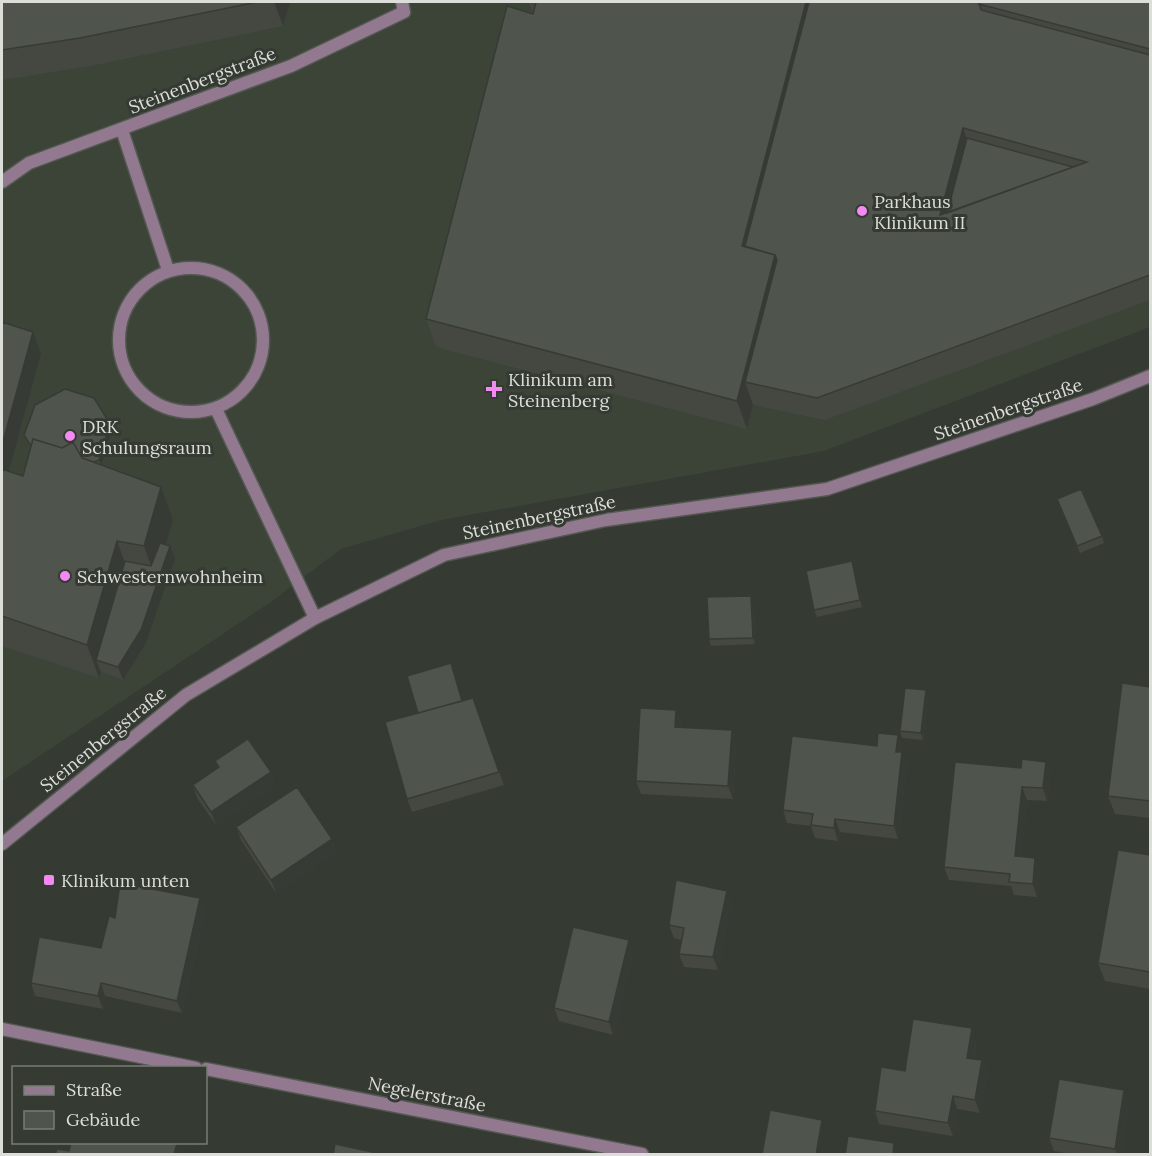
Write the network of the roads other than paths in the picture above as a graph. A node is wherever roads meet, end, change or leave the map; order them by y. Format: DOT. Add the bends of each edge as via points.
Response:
graph roads {
  1 [pos="402,2"];
  2 [pos="122,130"];
  3 [pos="2,182"];
  4 [pos="168,270"];
  5 [pos="1150,376"];
  6 [pos="216,409"];
  7 [pos="315,618"];
  8 [pos="2,844"];
  9 [pos="2,1029"];
  10 [pos="186,1066"];
  11 [pos="207,1069"];
  12 [pos="642,1155"];
  1 -- 2 [label="street, Steinenbergstraße" via="404,12 291,66"];
  2 -- 3 [label="street, Steinenbergstraße" via="29,164"];
  2 -- 4 [label="street"];
  4 -- 6 [label="street" via="198,267 229,276 259,310 264,351 251,383"];
  4 -- 6 [label="street" via="139,289 126,306 118,341 125,372 140,393 160,406 191,413"];
  5 -- 7 [label="street, Steinenbergstraße" via="827,489 606,520 444,555"];
  6 -- 7 [label="street"];
  7 -- 8 [label="street, Steinenbergstraße" via="186,695"];
  9 -- 10 [label="street"];
  11 -- 12 [label="street, Negelerstraße"];
}
